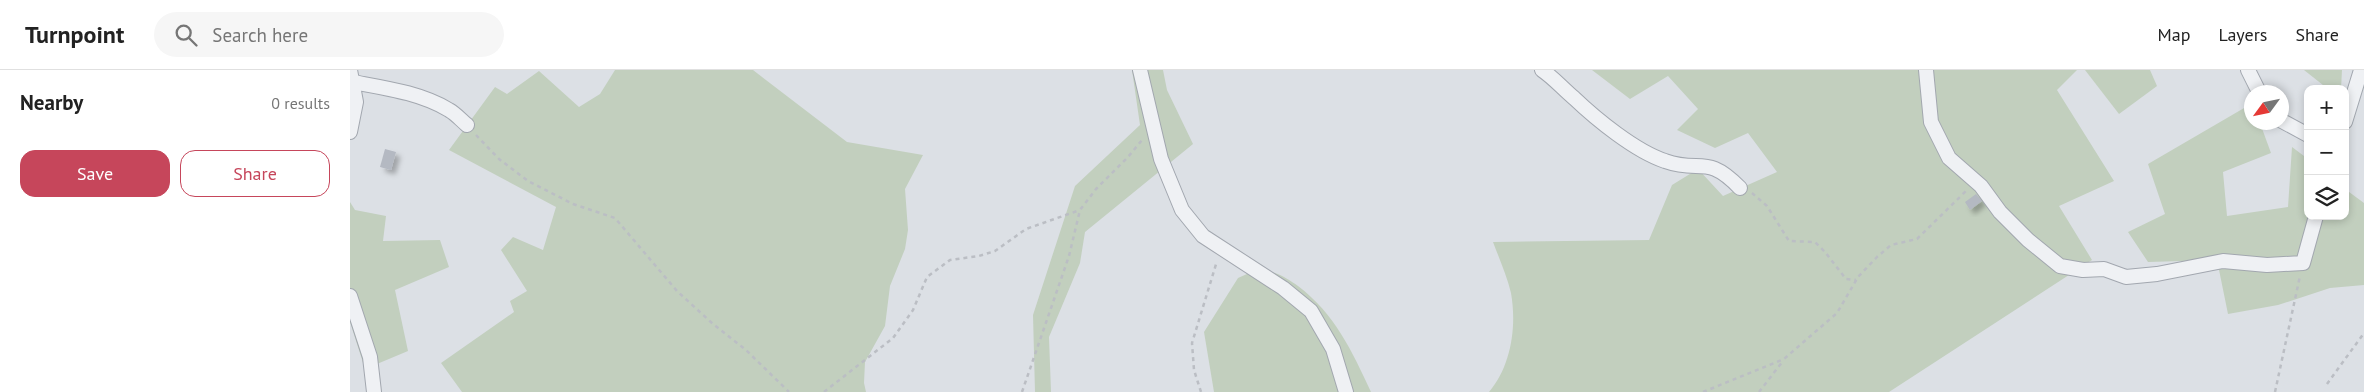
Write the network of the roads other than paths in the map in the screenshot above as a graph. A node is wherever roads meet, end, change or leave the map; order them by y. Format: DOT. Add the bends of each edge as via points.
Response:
graph roads {
  1 [pos="1140,70"];
  2 [pos="1542,70"];
  3 [pos="1926,70"];
  4 [pos="2248,70"];
  5 [pos="2361,70"];
  6 [pos="352,76"];
  7 [pos="2256,85"];
  8 [pos="2349,109"];
  9 [pos="467,125"];
  10 [pos="2289,125"];
  11 [pos="350,132"];
  12 [pos="2304,133"];
  13 [pos="1740,188"];
  14 [pos="2315,220"];
  15 [pos="350,296"];
  16 [pos="374,392"];
  17 [pos="1346,392"];
  1 -- 17 [label="street" via="1161,159 1182,210 1203,236 1283,288 1311,311 1333,349"];
  2 -- 13 [label="street" via="1598,119 1634,144 1664,161 1713,166 1726,173"];
  3 -- 14 [label="street" via="1931,122 1948,158 1981,186 2000,212 2028,240 2060,266 2104,270 2126,277 2223,262 2303,263"];
  4 -- 7 [label="street"];
  5 -- 8 [label="street"];
  6 -- 9 [label="street" via="450,110"];
  6 -- 11 [label="street" via="356,102"];
  10 -- 12 [label="street"];
  15 -- 16 [label="street" via="370,357"];
}
